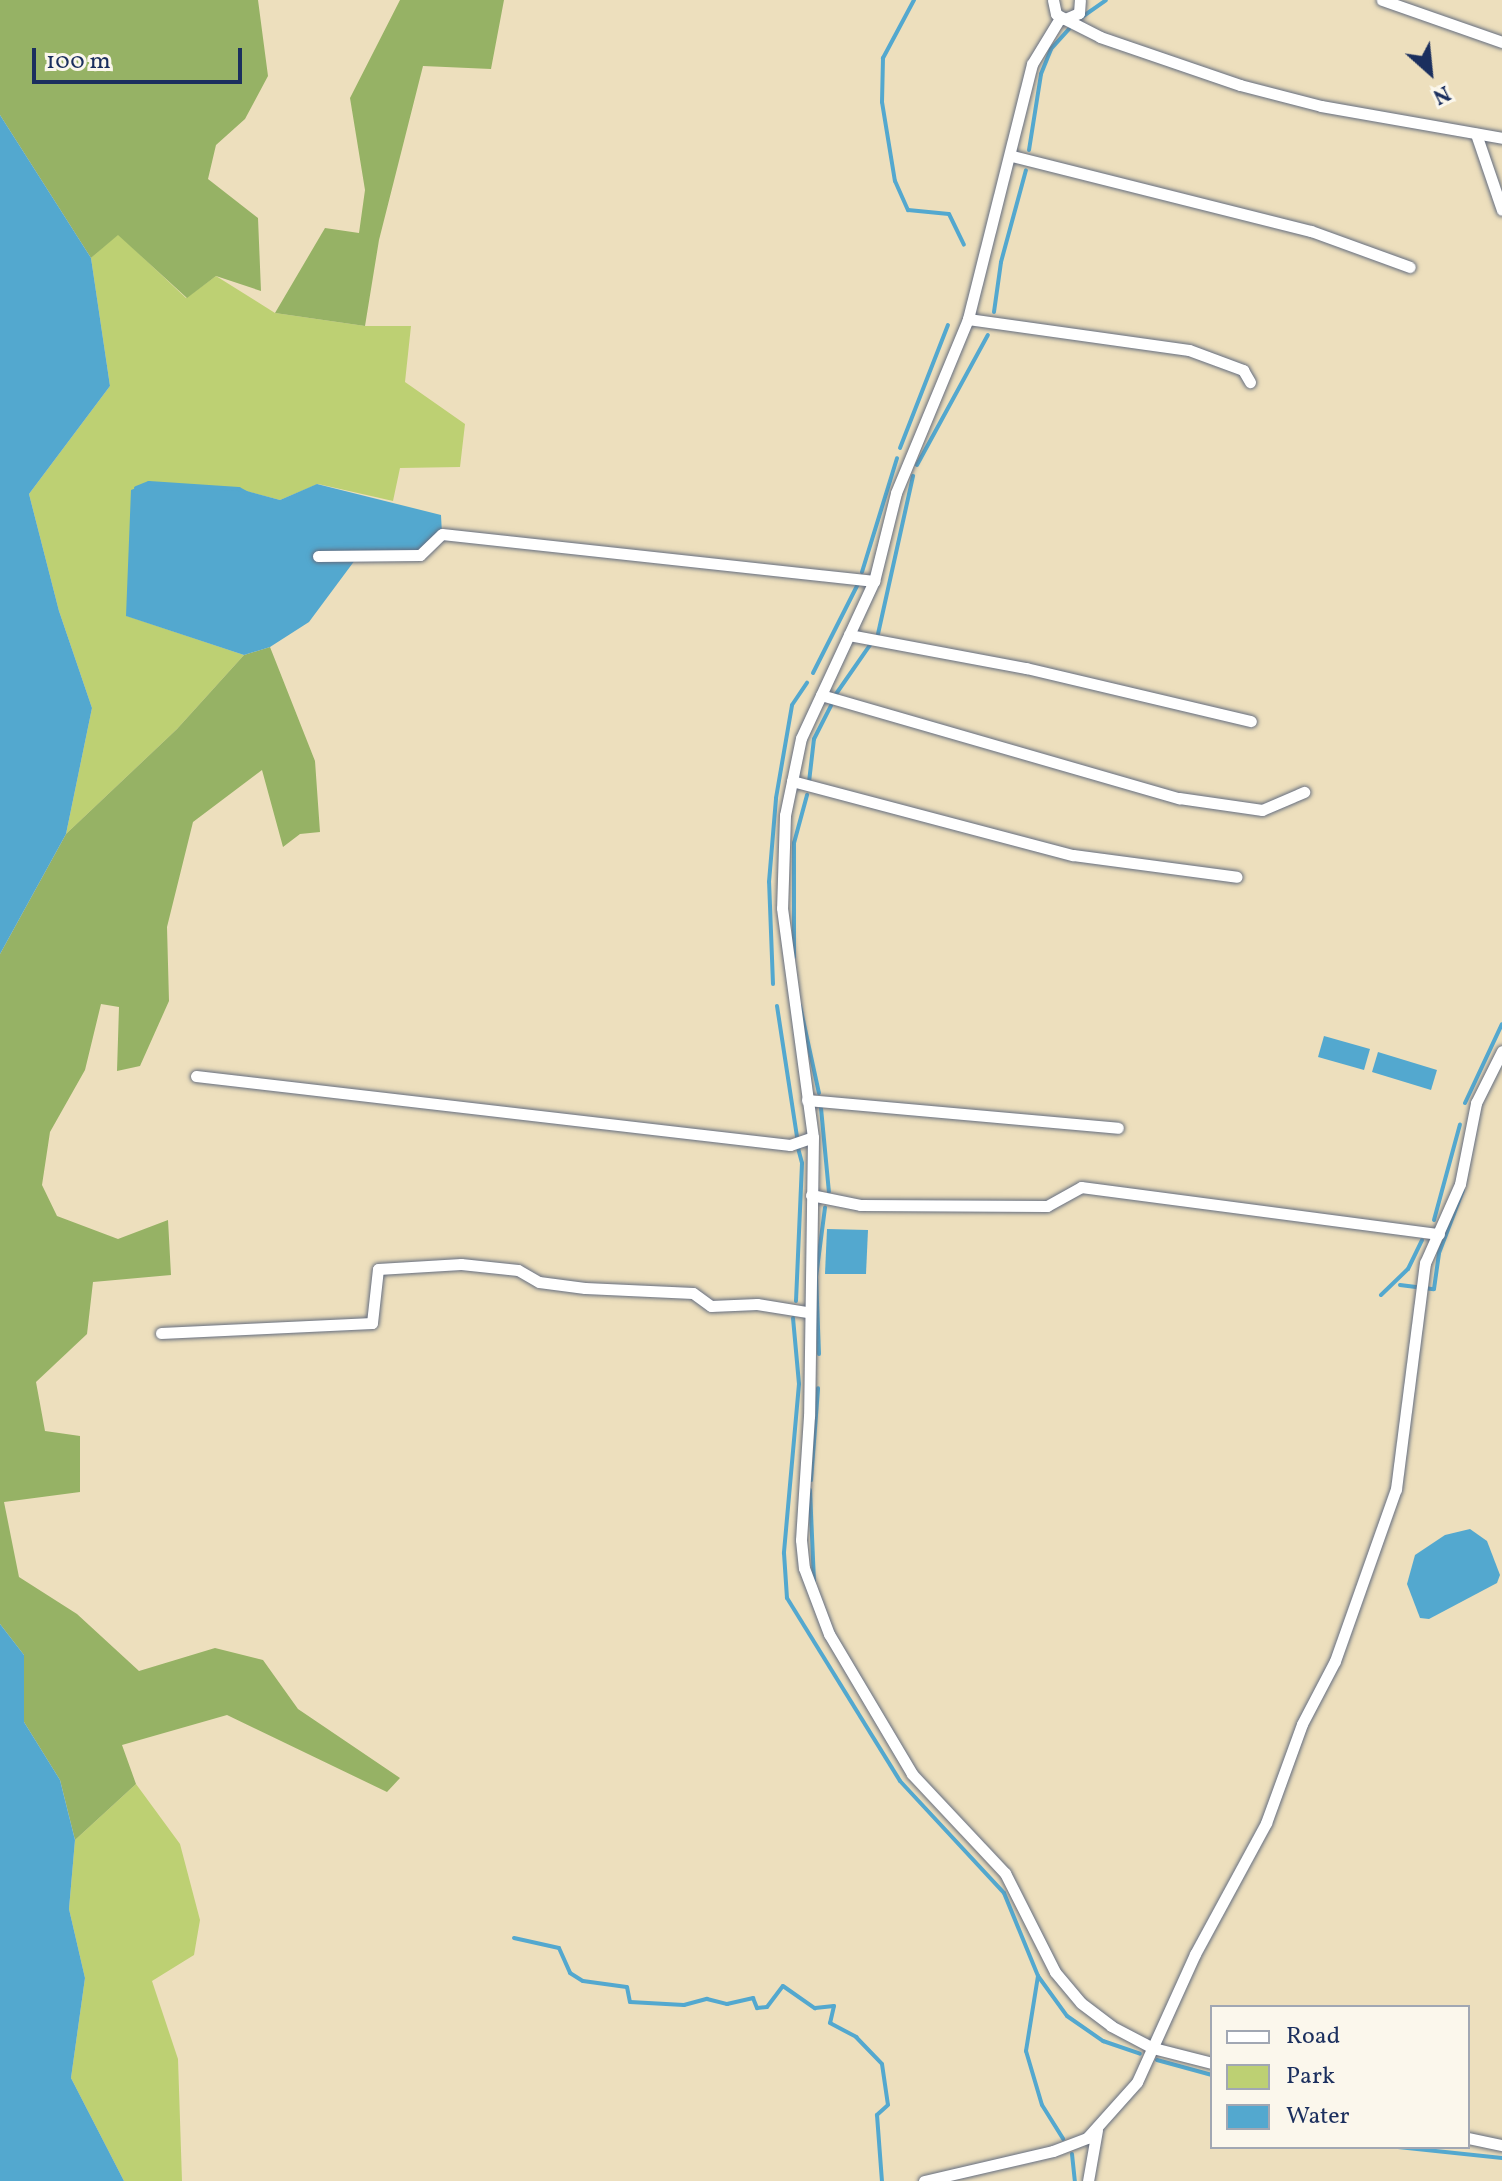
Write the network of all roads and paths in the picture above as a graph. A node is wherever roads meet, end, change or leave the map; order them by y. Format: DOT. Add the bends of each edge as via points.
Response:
graph roads {
  1 [pos="1053,0"];
  2 [pos="1382,0"];
  3 [pos="1083,2"];
  4 [pos="1062,18"];
  5 [pos="1502,42"];
  6 [pos="1476,134"];
  7 [pos="1502,138"];
  8 [pos="1012,156"];
  9 [pos="1502,210"];
  10 [pos="1410,267"];
  11 [pos="968,319"];
  12 [pos="1250,382"];
  13 [pos="318,556"];
  14 [pos="874,581"];
  15 [pos="849,635"];
  16 [pos="821,695"];
  17 [pos="1251,721"];
  18 [pos="792,781"];
  19 [pos="1304,792"];
  20 [pos="1237,877"];
  21 [pos="1502,1051"];
  22 [pos="196,1076"];
  23 [pos="807,1100"];
  24 [pos="1118,1128"];
  25 [pos="813,1137"];
  26 [pos="811,1195"];
  27 [pos="1439,1234"];
  28 [pos="807,1312"];
  29 [pos="161,1333"];
  30 [pos="1153,2048"];
  31 [pos="1210,2062"];
  32 [pos="1098,2126"];
  33 [pos="1470,2138"];
  34 [pos="1502,2145"];
  35 [pos="924,2181"];
  36 [pos="1088,2181"];
  1 -- 4 [label="street"];
  2 -- 5 [label="street"];
  3 -- 4 [label="street" via="1075,16"];
  4 -- 6 [label="street" via="1240,85"];
  4 -- 8 [label="street" via="1032,64"];
  6 -- 7 [label="street"];
  6 -- 9 [label="street"];
  8 -- 10 [label="street" via="1311,231"];
  8 -- 11 [label="street"];
  11 -- 12 [label="street" via="1189,350 1243,370"];
  11 -- 14 [label="street" via="896,493"];
  13 -- 14 [label="street" via="420,555 442,534"];
  14 -- 15 [label="street"];
  15 -- 16 [label="street"];
  15 -- 17 [label="street" via="1026,668"];
  16 -- 18 [label="street" via="801,738"];
  16 -- 19 [label="street" via="1179,798 1262,810"];
  18 -- 20 [label="street" via="1073,855"];
  18 -- 23 [label="street" via="785,815 782,908"];
  21 -- 27 [label="street" via="1476,1103 1460,1184"];
  22 -- 25 [label="street" via="790,1145"];
  23 -- 24 [label="street"];
  23 -- 25 [label="street"];
  25 -- 26 [label="street"];
  26 -- 27 [label="street" via="860,1205 1047,1206 1081,1187"];
  26 -- 28 [label="street"];
  27 -- 30 [label="street" via="1418,1297 1396,1489 1335,1661 1302,1724 1266,1823 1195,1954"];
  28 -- 29 [label="street" via="757,1304 711,1306 693,1293 585,1288 539,1282 518,1270 461,1264 378,1269 372,1323"];
  28 -- 30 [label="street" via="809,1416 801,1540 804,1568 829,1634 912,1774 1005,1873 1055,1972 1081,2003"];
  30 -- 31 [label="street"];
  30 -- 32 [label="street" via="1137,2082"];
  32 -- 35 [label="street" via="1087,2138 1053,2151"];
  32 -- 36 [label="street"];
  33 -- 34 [label="street"];
}
